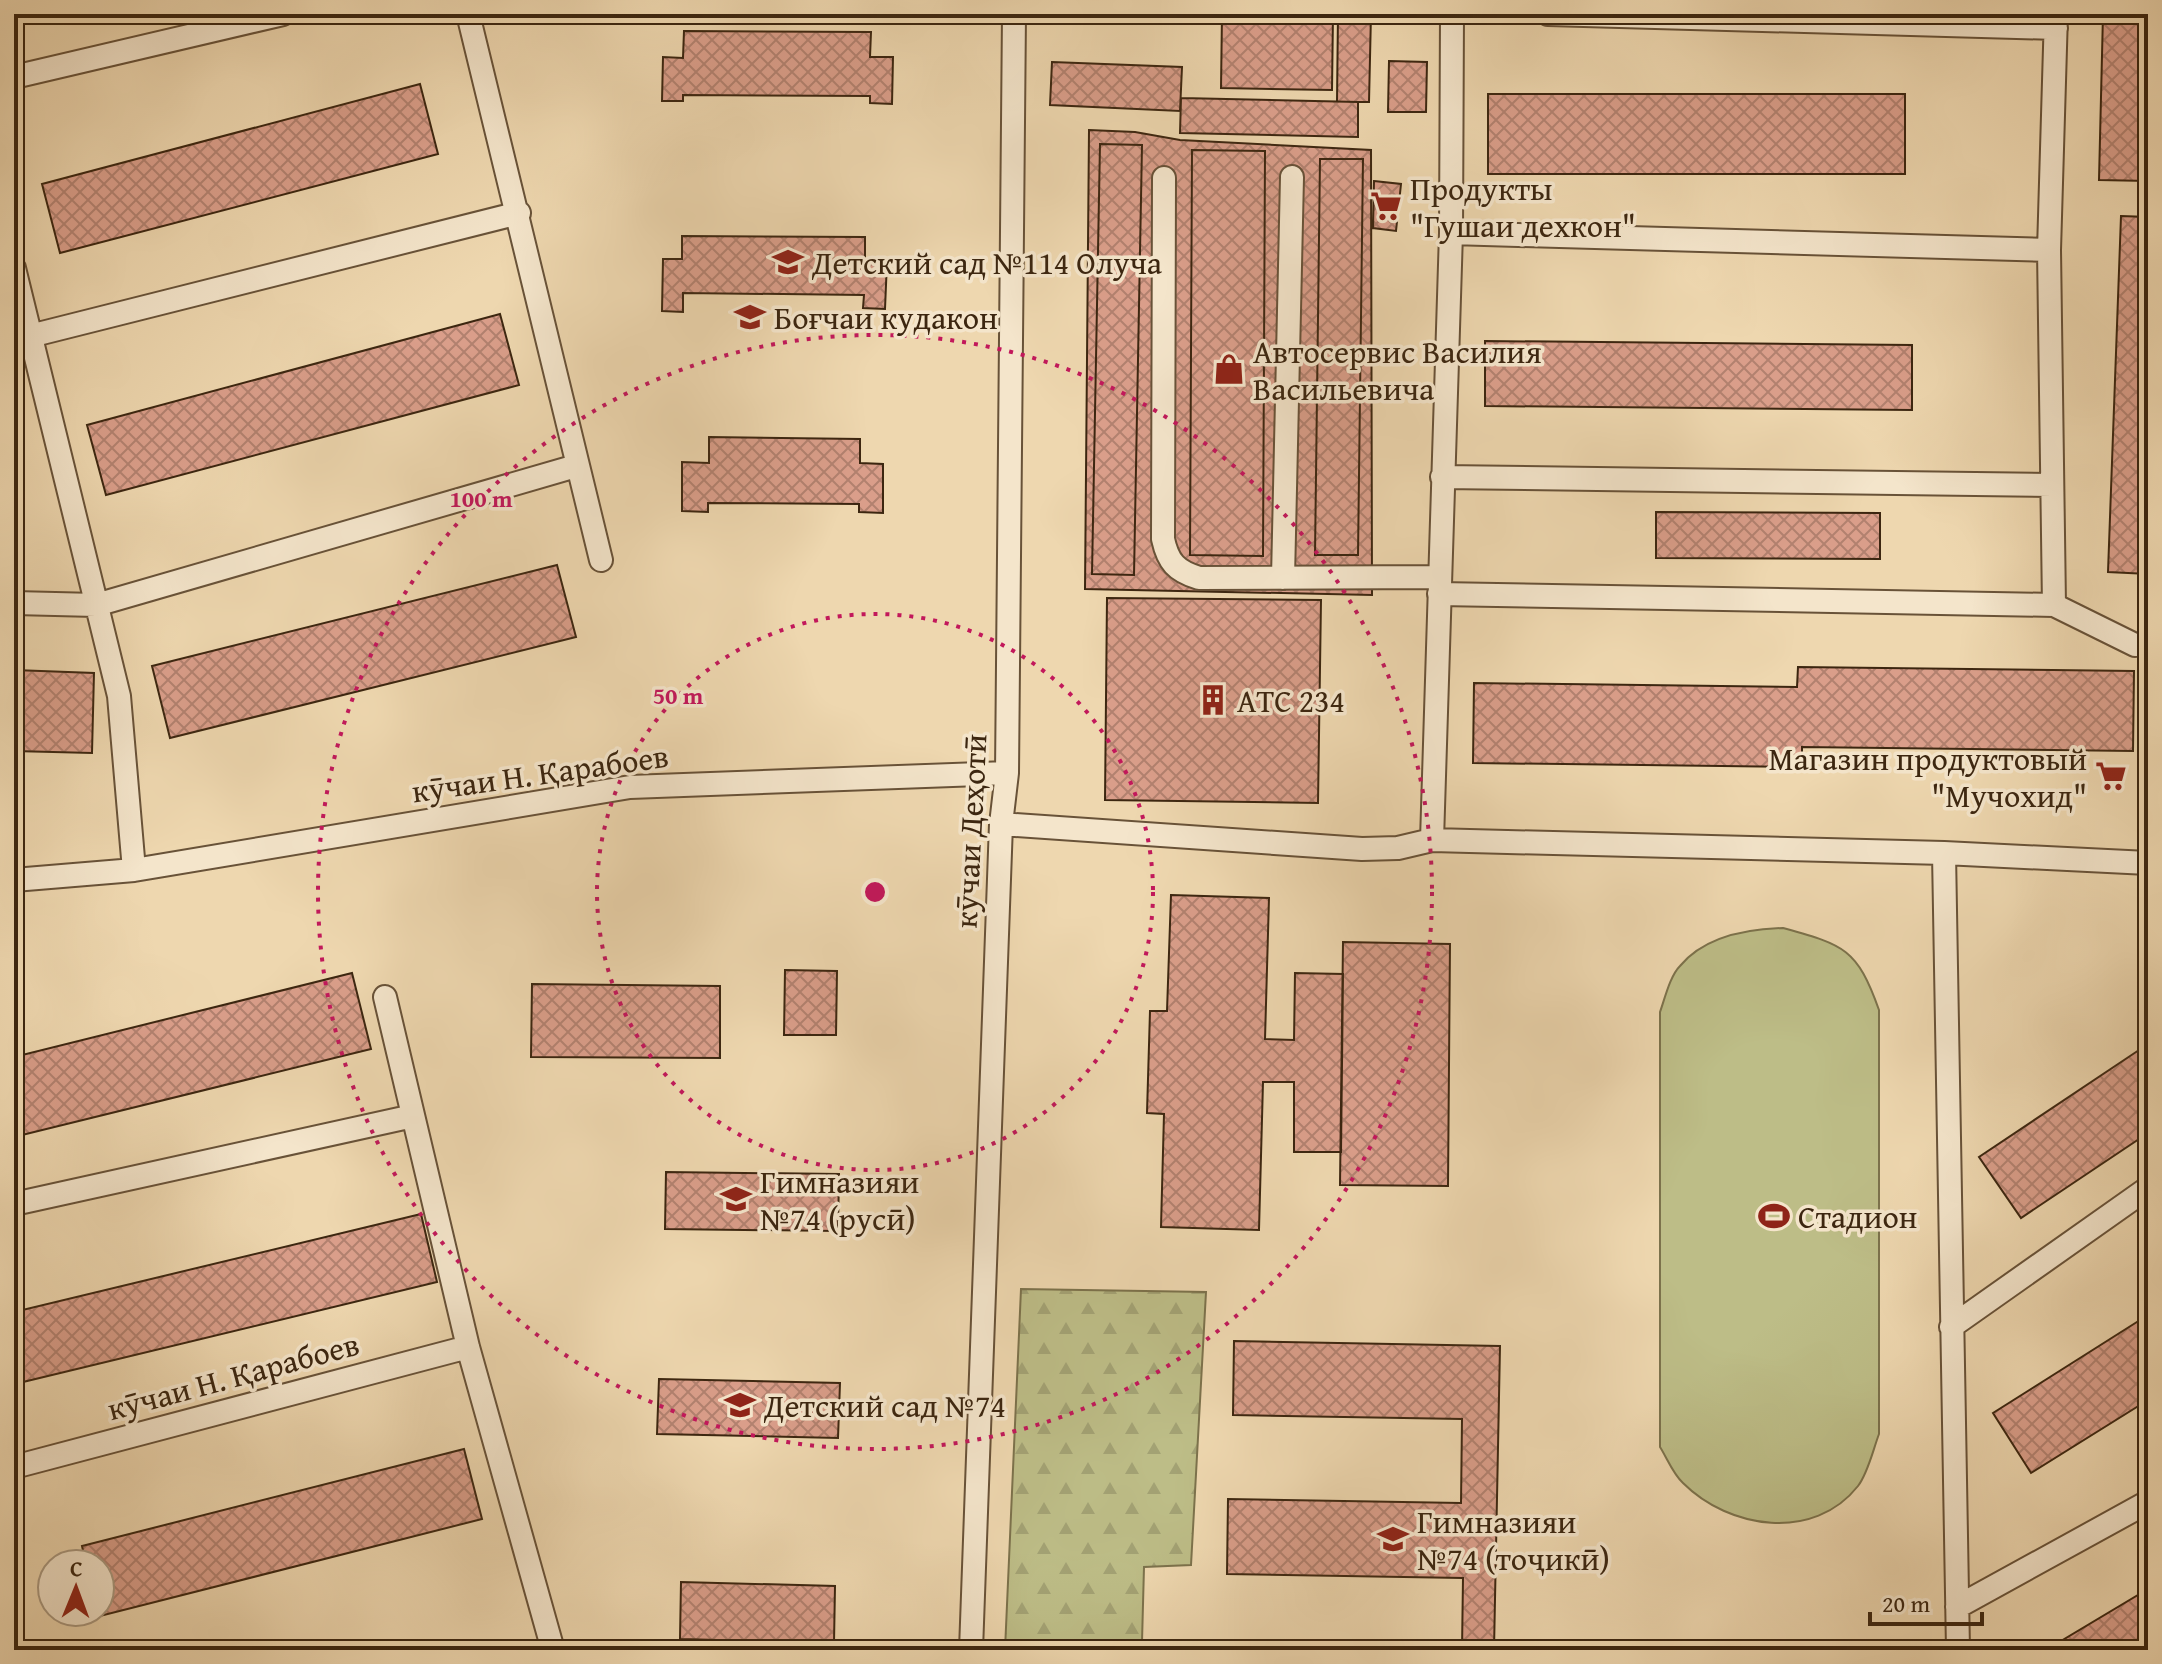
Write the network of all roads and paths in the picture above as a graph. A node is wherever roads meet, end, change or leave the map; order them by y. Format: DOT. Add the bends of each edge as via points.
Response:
graph roads {
  1 [pos="283,14"];
  2 [pos="468,14"];
  3 [pos="1014,14"];
  4 [pos="1452,14"];
  5 [pos="1548,14"];
  6 [pos="2056,21"];
  7 [pos="14,77"];
  8 [pos="1292,177"];
  9 [pos="1164,178"];
  10 [pos="519,213"];
  11 [pos="1451,233"];
  12 [pos="2049,250"];
  13 [pos="14,268"];
  14 [pos="30,336"];
  15 [pos="576,466"];
  16 [pos="1442,477"];
  17 [pos="2052,485"];
  18 [pos="601,560"];
  19 [pos="1283,578"];
  20 [pos="1439,586"];
  21 [pos="14,603"];
  22 [pos="96,605"];
  23 [pos="2054,605"];
  24 [pos="2135,645"];
  25 [pos="1007,773"];
  26 [pos="1001,824"];
  27 [pos="1432,840"];
  28 [pos="1944,853"];
  29 [pos="2148,863"];
  30 [pos="134,870"];
  31 [pos="14,880"];
  32 [pos="385,997"];
  33 [pos="413,1116"];
  34 [pos="2148,1188"];
  35 [pos="14,1204"];
  36 [pos="1951,1327"];
  37 [pos="468,1347"];
  38 [pos="14,1467"];
  39 [pos="2148,1502"];
  40 [pos="1957,1607"];
  41 [pos="553,1650"];
  42 [pos="971,1650"];
  43 [pos="1958,1650"];
  1 -- 7 [label="lane"];
  2 -- 10 [label="lane"];
  3 -- 25 [label="lane, кӯчаи Деҳотӣ"];
  4 -- 11 [label="lane"];
  5 -- 6 [label="lane"];
  6 -- 12 [label="lane"];
  8 -- 19 [label="lane"];
  9 -- 19 [label="lane" via="1167,560 1199,578"];
  10 -- 14 [label="lane"];
  10 -- 15 [label="lane"];
  11 -- 12 [label="lane"];
  11 -- 16 [label="lane"];
  12 -- 17 [label="lane"];
  13 -- 14 [label="lane"];
  14 -- 22 [label="lane"];
  15 -- 18 [label="lane"];
  15 -- 22 [label="lane"];
  16 -- 17 [label="lane"];
  16 -- 20 [label="lane"];
  17 -- 23 [label="lane"];
  19 -- 20 [label="lane"];
  20 -- 23 [label="lane"];
  20 -- 27 [label="lane"];
  21 -- 22 [label="lane"];
  22 -- 30 [label="lane" via="119,696"];
  23 -- 24 [label="lane"];
  25 -- 26 [label="lane, кӯчаи Деҳотӣ"];
  25 -- 30 [label="lane, кӯчаи Н. Қарабоев" via="630,787"];
  26 -- 27 [label="lane" via="1362,849"];
  26 -- 42 [label="lane, кӯчаи Деҳотӣ"];
  27 -- 28 [label="lane"];
  28 -- 29 [label="lane"];
  28 -- 36 [label="lane"];
  30 -- 31 [label="lane, кӯчаи Н. Қарабоев"];
  32 -- 33 [label="lane"];
  33 -- 35 [label="lane"];
  33 -- 37 [label="lane"];
  34 -- 36 [label="lane"];
  36 -- 40 [label="lane"];
  37 -- 38 [label="lane, кӯчаи Н. Қарабоев"];
  37 -- 41 [label="lane"];
  39 -- 40 [label="lane"];
  40 -- 43 [label="lane"];
}
